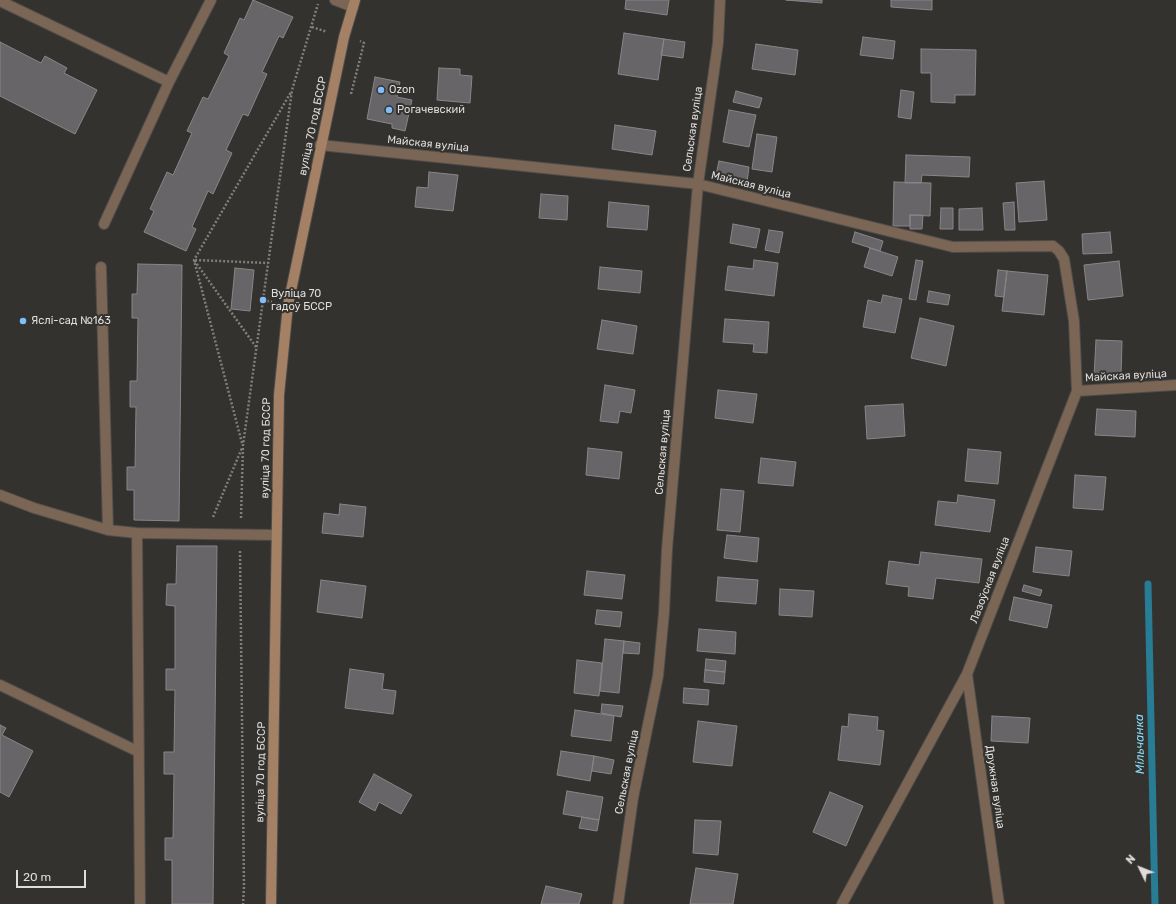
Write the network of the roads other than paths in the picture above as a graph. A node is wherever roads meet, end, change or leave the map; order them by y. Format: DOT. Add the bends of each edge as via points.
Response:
graph roads {
  1 [pos="210,0"];
  2 [pos="335,0"];
  3 [pos="720,0"];
  4 [pos="0,1"];
  5 [pos="354,3"];
  6 [pos="169,82"];
  7 [pos="320,146"];
  8 [pos="698,184"];
  9 [pos="104,224"];
  10 [pos="1053,246"];
  11 [pos="101,267"];
  12 [pos="1176,385"];
  13 [pos="1077,391"];
  14 [pos="0,495"];
  15 [pos="108,530"];
  16 [pos="137,533"];
  17 [pos="276,535"];
  18 [pos="966,674"];
  19 [pos="0,685"];
  20 [pos="139,752"];
  21 [pos="140,904"];
  22 [pos="271,904"];
  23 [pos="618,904"];
  24 [pos="842,904"];
  25 [pos="999,904"];
  1 -- 6 [label="street"];
  2 -- 5 [label="street"];
  3 -- 8 [label="street, Сельская вуліца" via="718,43"];
  4 -- 6 [label="street"];
  5 -- 7 [label="street, вуліца 70 год БССР"];
  6 -- 9 [label="street"];
  7 -- 8 [label="street, Майская вуліца"];
  7 -- 17 [label="street, вуліца 70 год БССР" via="288,312 278,395"];
  8 -- 10 [label="street, Майская вуліца" via="953,247"];
  8 -- 23 [label="street, Сельская вуліца" via="658,676 633,798"];
  10 -- 13 [label="street, Лазоўская вуліца" via="1064,259 1069,286 1074,321"];
  11 -- 15 [label="street"];
  12 -- 13 [label="street, Майская вуліца"];
  13 -- 18 [label="street, Лазоўская вуліца"];
  14 -- 15 [label="street"];
  15 -- 16 [label="street"];
  16 -- 17 [label="street"];
  16 -- 20 [label="street"];
  17 -- 22 [label="street, вуліца 70 год БССР"];
  18 -- 24 [label="street, Лазоўская вуліца"];
  18 -- 25 [label="street, Дружная вуліца"];
  19 -- 20 [label="street"];
  20 -- 21 [label="street"];
}
